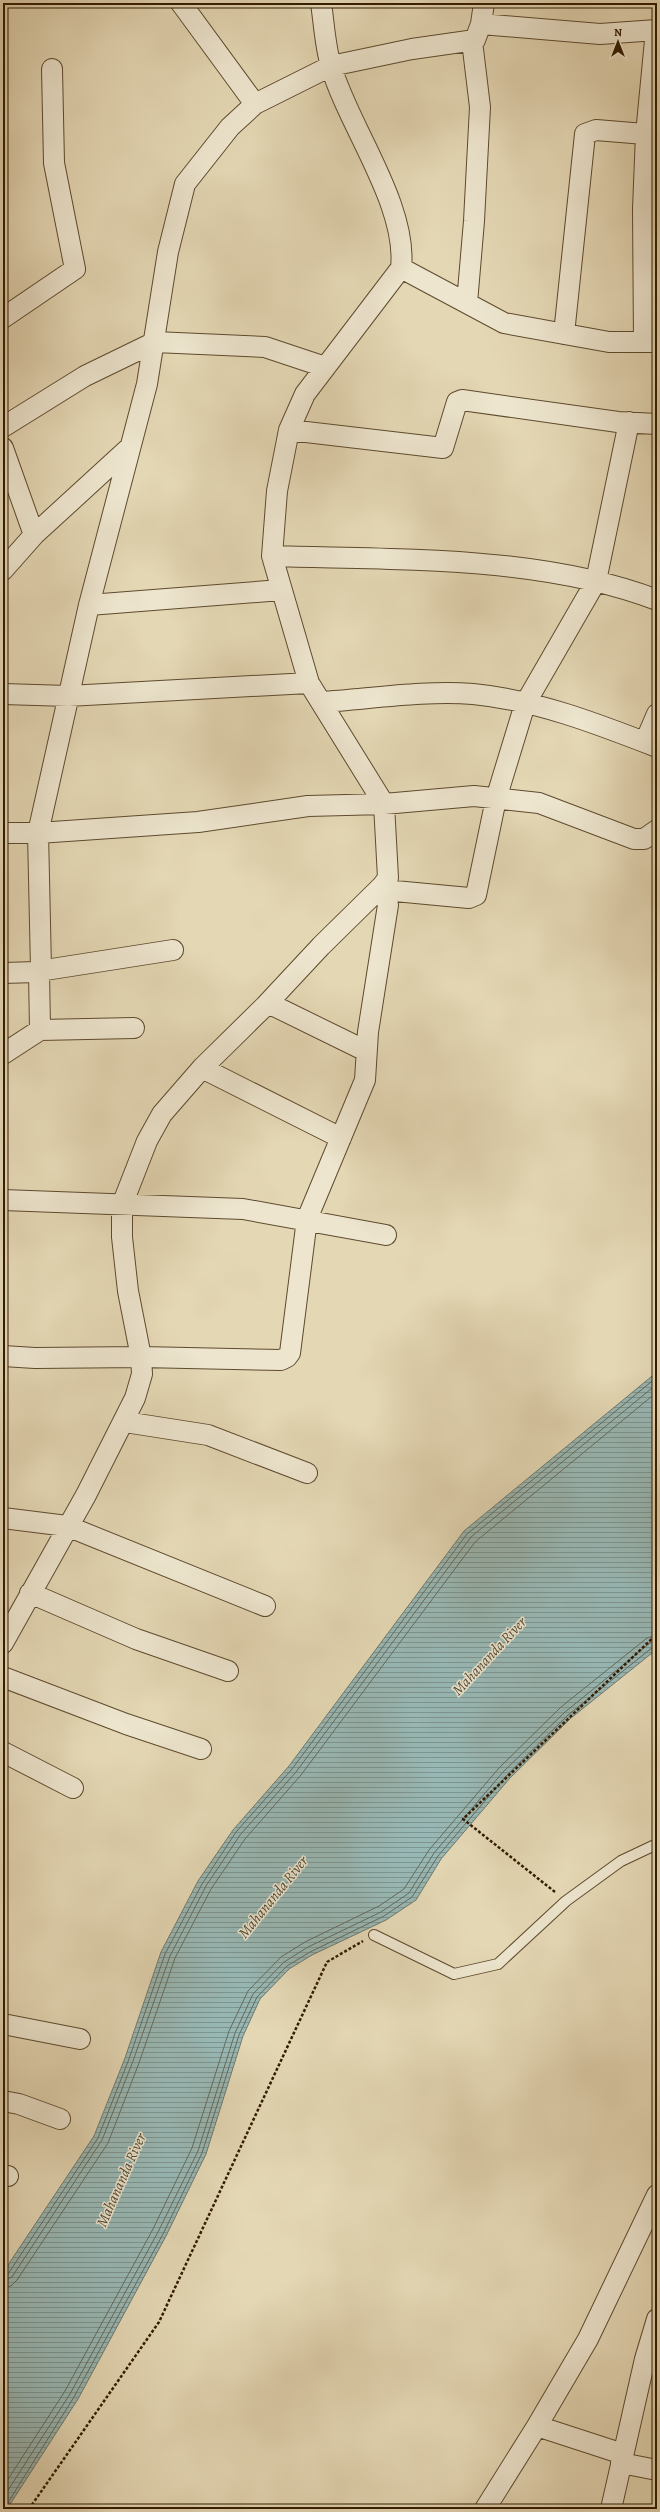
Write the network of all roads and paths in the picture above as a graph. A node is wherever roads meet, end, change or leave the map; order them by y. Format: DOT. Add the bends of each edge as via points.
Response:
graph roads {
  1 [pos="181,3"];
  2 [pos="321,3"];
  3 [pos="484,3"];
  4 [pos="481,24"];
  5 [pos="656,30"];
  6 [pos="472,41"];
  7 [pos="330,66"];
  8 [pos="52,69"];
  9 [pos="255,104"];
  10 [pos="652,134"];
  11 [pos="401,268"];
  12 [pos="467,303"];
  13 [pos="3,318"];
  14 [pos="564,334"];
  15 [pos="155,342"];
  16 [pos="651,342"];
  17 [pos="325,366"];
  18 [pos="629,422"];
  19 [pos="657,424"];
  20 [pos="3,428"];
  21 [pos="289,430"];
  22 [pos="130,447"];
  23 [pos="3,448"];
  24 [pos="34,535"];
  25 [pos="272,556"];
  26 [pos="3,570"];
  27 [pos="596,581"];
  28 [pos="281,590"];
  29 [pos="657,600"];
  30 [pos="89,605"];
  31 [pos="309,683"];
  32 [pos="3,694"];
  33 [pos="68,696"];
  34 [pos="321,702"];
  35 [pos="525,704"];
  36 [pos="657,714"];
  37 [pos="651,745"];
  38 [pos="496,798"];
  39 [pos="384,804"];
  40 [pos="657,830"];
  41 [pos="3,833"];
  42 [pos="38,833"];
  43 [pos="383,888"];
  44 [pos="173,950"];
  45 [pos="39,971"];
  46 [pos="3,972"];
  47 [pos="268,1003"];
  48 [pos="134,1028"];
  49 [pos="40,1030"];
  50 [pos="366,1050"];
  51 [pos="3,1054"];
  52 [pos="202,1068"];
  53 [pos="341,1138"];
  54 [pos="3,1200"];
  55 [pos="122,1204"];
  56 [pos="307,1219"];
  57 [pos="386,1235"];
  58 [pos="3,1356"];
  59 [pos="141,1357"];
  60 [pos="125,1422"];
  61 [pos="307,1473"];
  62 [pos="3,1518"];
  63 [pos="67,1526"];
  64 [pos="30,1593"];
  65 [pos="265,1606"];
  66 [pos="657,1634"];
  67 [pos="3,1643"];
  68 [pos="228,1671"];
  69 [pos="3,1677"];
  70 [pos="200,1749"];
  71 [pos="3,1752"];
  72 [pos="73,1788"];
  73 [pos="657,1844"];
  74 [pos="566,1901"];
  75 [pos="374,1935"];
  76 [pos="3,2024"];
  77 [pos="80,2039"];
  78 [pos="3,2101"];
  79 [pos="60,2119"];
  80 [pos="657,2195"];
  81 [pos="657,2319"];
  82 [pos="651,2360"];
  83 [pos="537,2426"];
  84 [pos="622,2458"];
  85 [pos="657,2470"];
  86 [pos="29,2509"];
  87 [pos="485,2509"];
  88 [pos="611,2509"];
  1 -- 9 [label="street"];
  2 -- 7 [label="street"];
  3 -- 4 [label="street"];
  4 -- 5 [label="street" via="600,34"];
  4 -- 6 [label="street" via="477,37"];
  5 -- 10 [label="street"];
  6 -- 7 [label="street" via="412,49"];
  6 -- 12 [label="street" via="480,107"];
  7 -- 9 [label="street"];
  7 -- 11 [label="street" via="386,194 401,240"];
  8 -- 13 [label="street" via="54,163 75,269"];
  9 -- 15 [label="street" via="230,127 185,184 168,252"];
  10 -- 14 [label="street" via="596,130 585,134"];
  10 -- 16 [label="street" via="643,209"];
  11 -- 12 [label="street"];
  11 -- 17 [label="street"];
  12 -- 14 [label="street" via="504,323"];
  14 -- 16 [label="street" via="609,342"];
  15 -- 17 [label="street" via="265,347"];
  15 -- 20 [label="street" via="85,376"];
  15 -- 22 [label="street"];
  17 -- 21 [label="street" via="305,394"];
  18 -- 19 [label="street"];
  18 -- 21 [label="street" via="462,400 457,402 443,448"];
  18 -- 27 [label="street"];
  21 -- 25 [label="street" via="277,492"];
  22 -- 24 [label="street"];
  22 -- 30 [label="street"];
  23 -- 24 [label="street"];
  24 -- 26 [label="street"];
  25 -- 27 [label="street" via="440,562 529,569"];
  25 -- 28 [label="street"];
  27 -- 29 [label="street"];
  27 -- 35 [label="street"];
  28 -- 30 [label="street"];
  28 -- 31 [label="street"];
  30 -- 33 [label="street"];
  31 -- 33 [label="street"];
  31 -- 34 [label="street"];
  32 -- 33 [label="street"];
  33 -- 42 [label="street"];
  34 -- 35 [label="street" via="453,693"];
  34 -- 39 [label="street"];
  35 -- 37 [label="street" via="572,716"];
  35 -- 38 [label="street"];
  36 -- 37 [label="street"];
  38 -- 39 [label="street" via="474,796"];
  38 -- 40 [label="street" via="539,803 634,839 644,839"];
  38 -- 43 [label="street" via="475,897"];
  39 -- 42 [label="street" via="308,806 198,822"];
  39 -- 43 [label="street" via="389,873"];
  41 -- 42 [label="street"];
  42 -- 45 [label="street"];
  43 -- 47 [label="street" via="321,946"];
  43 -- 50 [label="street" via="388,905"];
  44 -- 45 [label="street"];
  45 -- 46 [label="street"];
  45 -- 49 [label="street"];
  47 -- 50 [label="street"];
  47 -- 52 [label="street"];
  48 -- 49 [label="street"];
  49 -- 51 [label="street"];
  50 -- 53 [label="street" via="365,1080"];
  52 -- 53 [label="street"];
  52 -- 55 [label="street" via="162,1114 147,1141"];
  53 -- 56 [label="street"];
  54 -- 55 [label="street"];
  55 -- 56 [label="street" via="243,1209"];
  55 -- 59 [label="street" via="122,1237 128,1291"];
  56 -- 57 [label="street"];
  56 -- 59 [label="street" via="290,1353 287,1357 281,1360"];
  58 -- 59 [label="street"];
  59 -- 60 [label="street" via="142,1374"];
  60 -- 61 [label="street" via="208,1435"];
  60 -- 63 [label="street"];
  62 -- 63 [label="street"];
  63 -- 64 [label="street"];
  63 -- 65 [label="street"];
  64 -- 67 [label="street"];
  64 -- 68 [label="street" via="136,1639"];
  66 -- 74 [label="path" via="463,1819"];
  69 -- 70 [label="street"];
  71 -- 72 [label="street"];
  73 -- 74 [label="lane" via="621,1861"];
  74 -- 75 [label="lane" via="498,1964 454,1974"];
  75 -- 86 [label="path" via="327,1962 159,2322"];
  76 -- 77 [label="street"];
  78 -- 79 [label="street" via="20,2104"];
  80 -- 83 [label="street" via="588,2339"];
  81 -- 82 [label="street"];
  82 -- 84 [label="street"];
  83 -- 84 [label="street"];
  83 -- 87 [label="street"];
  84 -- 85 [label="street"];
  84 -- 88 [label="street"];
}
